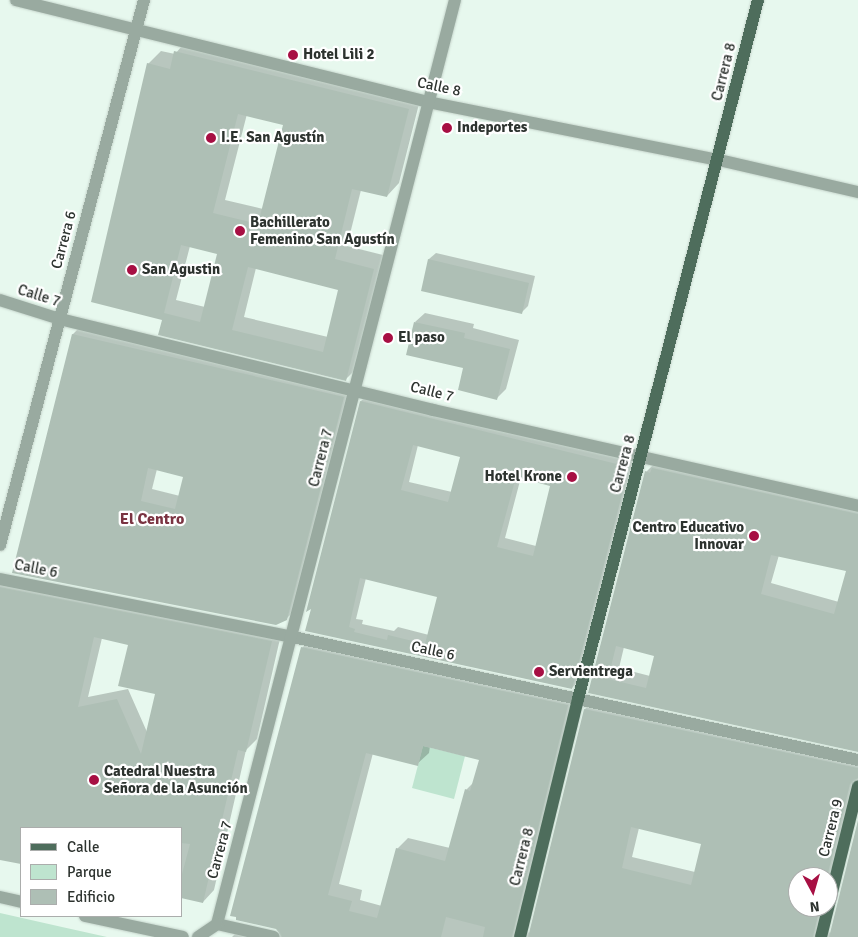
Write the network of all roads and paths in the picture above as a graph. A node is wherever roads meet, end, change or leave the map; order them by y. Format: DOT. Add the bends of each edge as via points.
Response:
graph roads {
  1 [pos="16,0"];
  2 [pos="144,0"];
  3 [pos="454,0"];
  4 [pos="758,0"];
  5 [pos="137,30"];
  6 [pos="428,102"];
  7 [pos="719,160"];
  8 [pos="858,192"];
  9 [pos="0,300"];
  10 [pos="60,319"];
  11 [pos="355,388"];
  12 [pos="642,455"];
  13 [pos="858,506"];
  14 [pos="0,546"];
  15 [pos="0,578"];
  16 [pos="293,637"];
  17 [pos="578,699"];
  18 [pos="858,760"];
  19 [pos="858,786"];
  20 [pos="0,897"];
  21 [pos="20,902"];
  22 [pos="90,917"];
  23 [pos="217,924"];
  24 [pos="182,937"];
  25 [pos="198,937"];
  26 [pos="274,937"];
  27 [pos="520,937"];
  28 [pos="822,937"];
  1 -- 5 [label="street, Calle 8"];
  2 -- 5 [label="street, Carrera 6"];
  3 -- 6 [label="street, Carrera 7"];
  4 -- 7 [label="main road, Carrera 8"];
  5 -- 6 [label="street, Calle 8"];
  5 -- 10 [label="street, Carrera 6"];
  6 -- 7 [label="street, Calle 8"];
  6 -- 11 [label="street, Carrera 7"];
  7 -- 8 [label="street, Calle 8"];
  7 -- 12 [label="main road, Carrera 8"];
  9 -- 10 [label="street, Calle 7"];
  10 -- 11 [label="street, Calle 7"];
  10 -- 14 [label="street, Carrera 6"];
  11 -- 12 [label="street, Calle 7" via="433,410"];
  11 -- 16 [label="street, Carrera 7"];
  12 -- 13 [label="street, Calle 7"];
  12 -- 17 [label="main road, Carrera 8"];
  15 -- 16 [label="street, Calle 6"];
  16 -- 17 [label="street, Calle 6"];
  16 -- 23 [label="street, Carrera 7"];
  17 -- 18 [label="street, Calle 6"];
  17 -- 27 [label="main road, Carrera 8"];
  19 -- 28 [label="main road, Carrera 9"];
  20 -- 21 [label="street"];
  22 -- 24 [label="street"];
  23 -- 25 [label="street"];
  23 -- 26 [label="street"];
}
